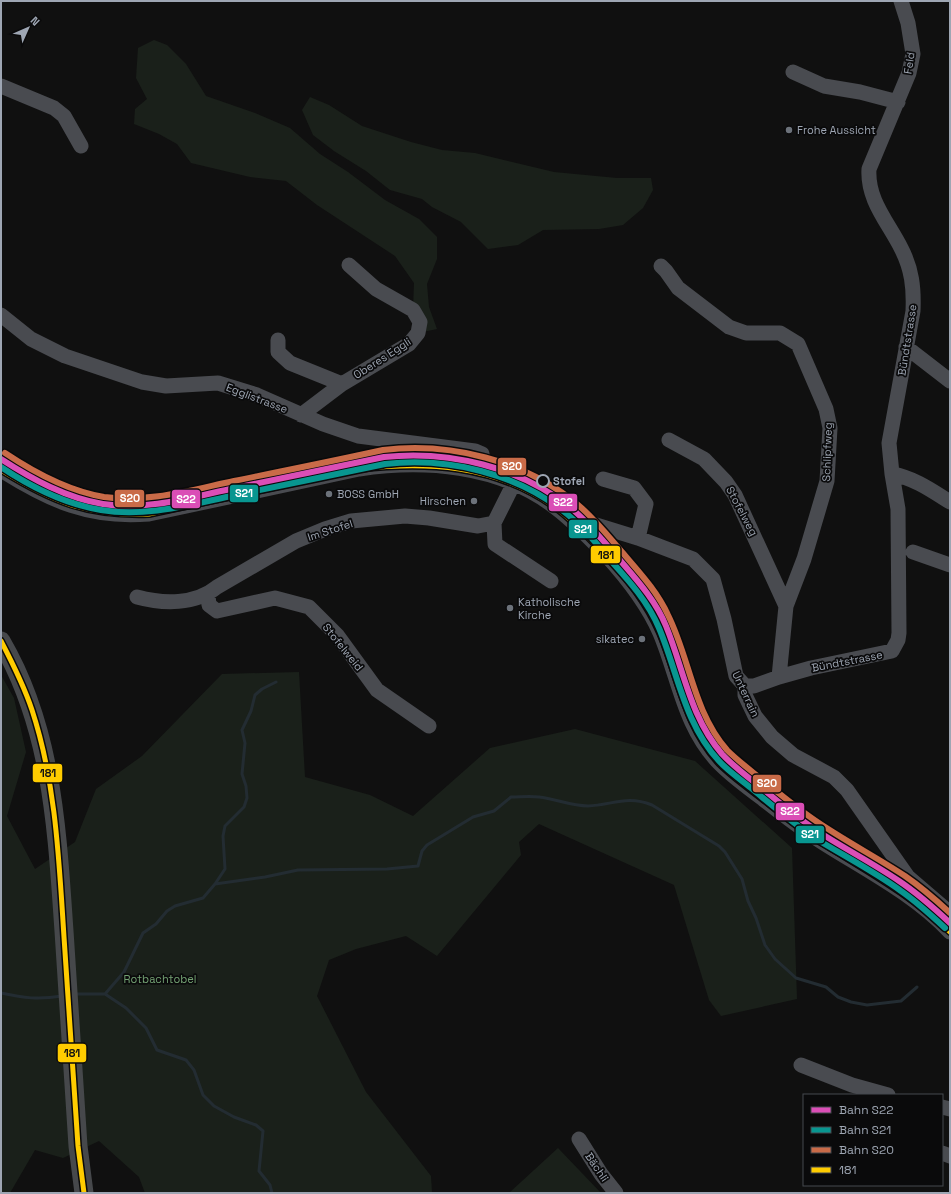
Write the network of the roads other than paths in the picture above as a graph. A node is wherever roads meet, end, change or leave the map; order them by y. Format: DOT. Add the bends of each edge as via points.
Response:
graph roads {
  1 [pos="901,1"];
  2 [pos="793,72"];
  3 [pos="1,86"];
  4 [pos="898,102"];
  5 [pos="81,146"];
  6 [pos="349,265"];
  7 [pos="660,266"];
  8 [pos="1,315"];
  9 [pos="278,340"];
  10 [pos="906,347"];
  11 [pos="950,381"];
  12 [pos="342,384"];
  13 [pos="301,415"];
  14 [pos="669,440"];
  15 [pos="1,470"];
  16 [pos="481,472"];
  17 [pos="892,474"];
  18 [pos="603,479"];
  19 [pos="514,484"];
  20 [pos="950,502"];
  21 [pos="494,523"];
  22 [pos="584,532"];
  23 [pos="638,538"];
  24 [pos="913,552"];
  25 [pos="950,565"];
  26 [pos="551,581"];
  27 [pos="208,595"];
  28 [pos="137,597"];
  29 [pos="786,606"];
  30 [pos="1,641"];
  31 [pos="779,677"];
  32 [pos="745,686"];
  33 [pos="429,726"];
  34 [pos="945,927"];
  35 [pos="801,1065"];
  36 [pos="884,1094"];
  37 [pos="579,1140"];
  38 [pos="84,1193"];
  39 [pos="616,1193"];
  1 -- 4 [label="street, Feld" via="913,54"];
  2 -- 4 [label="street" via="824,86"];
  3 -- 5 [label="street" via="54,108 64,116"];
  4 -- 10 [label="street, Bündtstrasse" via="868,169 868,180 877,207 909,267 914,291"];
  6 -- 12 [label="street, Oberes Eggli" via="376,289 413,310 420,322 418,333 409,344"];
  7 -- 29 [label="street, Schlipfweg" via="678,288 729,326 746,333 780,333 798,344 826,409 830,428 827,481 804,559"];
  8 -- 13 [label="street, Egglistrasse" via="31,338 64,356 142,382 166,386 218,384 257,395"];
  9 -- 12 [label="street" via="278,352 290,363"];
  10 -- 11 [label="street"];
  10 -- 17 [label="street, Bündtstrasse" via="889,443"];
  12 -- 13 [label="street, Oberes Eggli"];
  13 -- 16 [label="street, Egglistrasse" via="358,436 475,451 482,454"];
  14 -- 29 [label="street, Stofelweg" via="704,458 726,482 735,495"];
  15 -- 16 [label="street" via="54,500 91,511 121,515 149,514 384,465 420,465"];
  16 -- 19 [label="street"];
  17 -- 20 [label="street" via="905,476"];
  17 -- 31 [label="street, Bündtstrasse" via="898,509 899,633 894,648 884,654"];
  18 -- 23 [label="street" via="634,488 646,504"];
  19 -- 21 [label="street"];
  19 -- 22 [label="street" via="552,504"];
  21 -- 26 [label="street" via="495,544"];
  21 -- 27 [label="street, Im Stofel" via="478,526 405,516 351,522 296,541 217,587"];
  22 -- 23 [label="street, Unterrain" via="596,525"];
  22 -- 34 [label="street" via="615,565 648,609 660,634 688,716 712,756 739,781 801,829 913,900"];
  23 -- 32 [label="street, Unterrain" via="693,558 713,579 736,676"];
  24 -- 25 [label="street"];
  27 -- 28 [label="street, Im Stofel" via="171,602 154,602"];
  27 -- 33 [label="street, Stofelweid" via="209,605 217,611 275,598 309,607 337,635 377,690"];
  29 -- 31 [label="street, Schlipfweg"];
  30 -- 38 [label="main road" via="30,702 52,795 59,860 78,1146"];
  31 -- 32 [label="street, Bündtstrasse" via="754,686"];
  32 -- 34 [label="street, Unterrain" via="745,696 755,716 772,737 793,755 834,777 847,790 908,877 943,907 946,914"];
  35 -- 36 [label="street" via="852,1086"];
  37 -- 39 [label="street, Bächli"];
}
